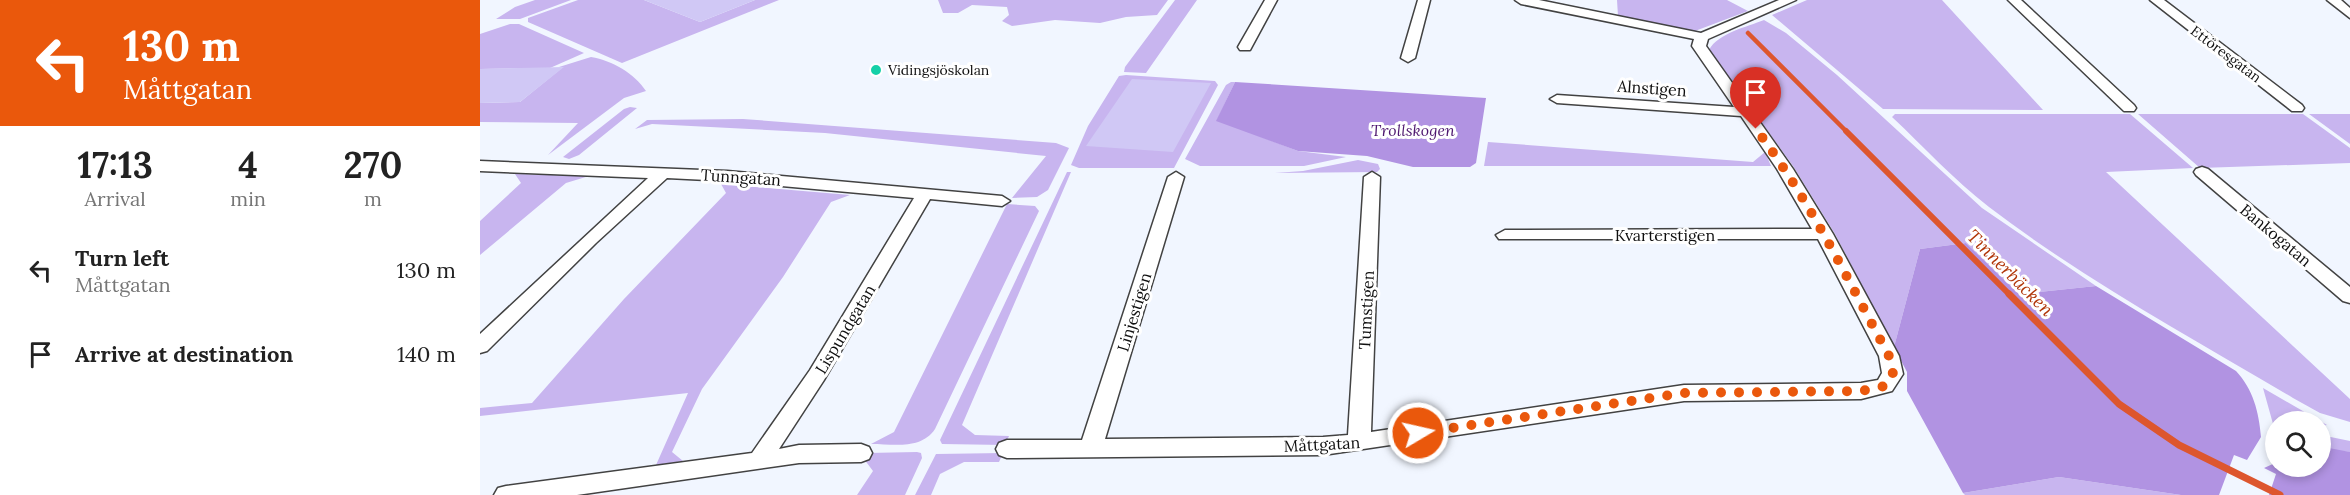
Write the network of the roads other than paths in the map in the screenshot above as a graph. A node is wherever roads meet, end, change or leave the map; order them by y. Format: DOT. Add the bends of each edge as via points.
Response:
graph roads {
  1 [pos="1271,0"];
  2 [pos="1424,0"];
  3 [pos="1521,0"];
  4 [pos="1790,0"];
  5 [pos="2014,0"];
  6 [pos="2156,0"];
  7 [pos="2333,0"];
  8 [pos="2350,14"];
  9 [pos="1702,38"];
  10 [pos="1245,47"];
  11 [pos="1408,58"];
  12 [pos="1557,99"];
  13 [pos="2129,108"];
  14 [pos="2297,108"];
  15 [pos="1744,112"];
  16 [pos="480,166"];
  17 [pos="664,172"];
  18 [pos="2202,172"];
  19 [pos="1176,177"];
  20 [pos="1372,177"];
  21 [pos="924,195"];
  22 [pos="1002,201"];
  23 [pos="1824,234"];
  24 [pos="1505,235"];
  25 [pos="2350,297"];
  26 [pos="480,346"];
  27 [pos="1359,442"];
  28 [pos="1091,447"];
  29 [pos="1007,449"];
  30 [pos="861,453"];
  31 [pos="760,459"];
  32 [pos="506,495"];
  1 -- 10 [label="street"];
  2 -- 11 [label="street"];
  3 -- 9 [label="street"];
  4 -- 9 [label="street"];
  5 -- 13 [label="street"];
  6 -- 14 [label="street, Ettöresgatan"];
  7 -- 8 [label="street"];
  9 -- 15 [label="street, Måttgatan" via="1699,46 1703,54"];
  12 -- 15 [label="street, Alnstigen"];
  15 -- 23 [label="street, Måttgatan" via="1781,162"];
  16 -- 17 [label="street, Tunngatan"];
  17 -- 21 [label="street, Tunngatan"];
  17 -- 26 [label="street"];
  18 -- 25 [label="street, Bankogatan"];
  19 -- 28 [label="street, Linjestigen"];
  20 -- 27 [label="street, Tumstigen"];
  21 -- 22 [label="street, Tunngatan"];
  21 -- 31 [label="street, Lispundgatan" via="817,375"];
  23 -- 24 [label="street, Kvarterstigen"];
  23 -- 27 [label="street, Måttgatan" via="1889,356 1893,374 1885,386 1861,391 1684,393"];
  27 -- 28 [label="street, Måttgatan"];
  28 -- 29 [label="street, Måttgatan"];
  30 -- 31 [label="street" via="799,453"];
  31 -- 32 [label="street"];
}
